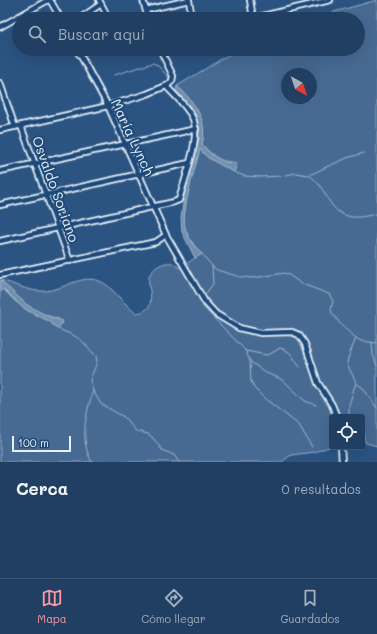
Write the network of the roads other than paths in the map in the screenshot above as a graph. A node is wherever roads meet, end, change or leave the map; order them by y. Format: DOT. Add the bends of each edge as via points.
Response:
graph roads {
  1 [pos="49,0"];
  2 [pos="143,0"];
  3 [pos="189,0"];
  4 [pos="250,0"];
  5 [pos="330,0"];
  6 [pos="324,1"];
  7 [pos="100,2"];
  8 [pos="146,10"];
  9 [pos="27,12"];
  10 [pos="57,12"];
  11 [pos="88,12"];
  12 [pos="105,12"];
  13 [pos="191,12"];
  14 [pos="251,12"];
  15 [pos="280,12"];
  16 [pos="12,20"];
  17 [pos="0,27"];
  18 [pos="81,56"];
  19 [pos="164,56"];
  20 [pos="0,83"];
  21 [pos="166,86"];
  22 [pos="108,106"];
  23 [pos="21,126"];
  24 [pos="15,127"];
  25 [pos="196,129"];
  26 [pos="0,130"];
  27 [pos="125,145"];
  28 [pos="189,163"];
  29 [pos="35,164"];
  30 [pos="0,171"];
  31 [pos="138,174"];
  32 [pos="46,195"];
  33 [pos="0,205"];
  34 [pos="153,207"];
  35 [pos="58,228"];
  36 [pos="166,235"];
  37 [pos="0,241"];
  38 [pos="70,261"];
  39 [pos="1,274"];
  40 [pos="336,414"];
  41 [pos="341,450"];
  42 [pos="342,462"];
  1 -- 9 [label="street"];
  1 -- 10 [label="street"];
  2 -- 8 [label="street"];
  3 -- 8 [label="street"];
  3 -- 13 [label="street"];
  4 -- 14 [label="street"];
  5 -- 6 [label="street"];
  6 -- 15 [label="street"];
  7 -- 11 [label="street"];
  7 -- 12 [label="street"];
  16 -- 17 [label="street"];
  18 -- 22 [label="street, María Lynch"];
  19 -- 21 [label="street" via="173,74 172,81"];
  20 -- 24 [label="street, Osvaldo Soriano"];
  21 -- 22 [label="street" via="153,93"];
  21 -- 25 [label="street" via="192,116"];
  22 -- 23 [label="street"];
  22 -- 27 [label="street, María Lynch"];
  23 -- 24 [label="street"];
  23 -- 29 [label="street, Osvaldo Soriano"];
  24 -- 26 [label="street"];
  25 -- 27 [label="street"];
  25 -- 28 [label="street" via="196,139"];
  27 -- 29 [label="street"];
  27 -- 31 [label="street, María Lynch"];
  28 -- 31 [label="street"];
  28 -- 34 [label="street" via="179,200"];
  29 -- 30 [label="street"];
  29 -- 32 [label="street, Osvaldo Soriano"];
  31 -- 32 [label="street"];
  31 -- 34 [label="street, María Lynch"];
  32 -- 33 [label="street"];
  32 -- 35 [label="street, Osvaldo Soriano"];
  34 -- 35 [label="street"];
  34 -- 36 [label="street, María Lynch"];
  35 -- 37 [label="street"];
  35 -- 38 [label="street, Osvaldo Soriano"];
  36 -- 38 [label="street" via="156,242"];
  36 -- 40 [label="street, María Lynch" via="204,302 216,314 246,330 261,333 292,332 299,335 305,344 318,383"];
  38 -- 39 [label="street"];
  41 -- 42 [label="street"];
}
